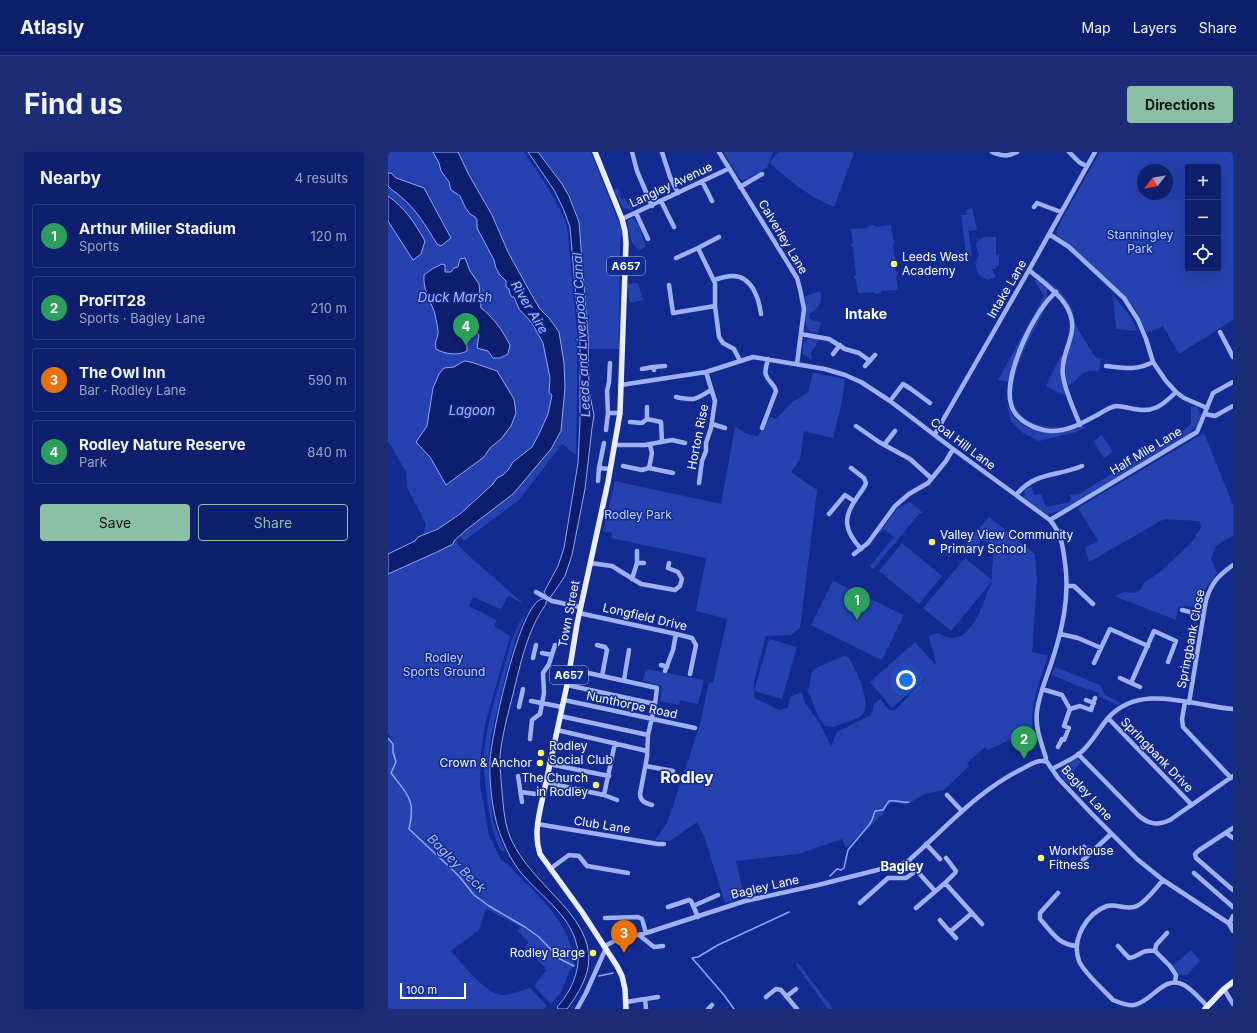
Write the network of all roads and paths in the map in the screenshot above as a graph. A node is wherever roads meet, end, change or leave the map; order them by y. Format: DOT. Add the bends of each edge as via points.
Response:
graph roads {
  1 [pos="595,152"];
  2 [pos="632,152"];
  3 [pos="662,152"];
  4 [pos="719,152"];
  5 [pos="992,152"];
  6 [pos="1017,152"];
  7 [pos="1069,152"];
  8 [pos="1095,152"];
  9 [pos="1086,166"];
  10 [pos="728,169"];
  11 [pos="762,174"];
  12 [pos="702,181"];
  13 [pos="740,187"];
  14 [pos="678,193"];
  15 [pos="661,201"];
  16 [pos="712,201"];
  17 [pos="652,206"];
  18 [pos="1034,207"];
  19 [pos="1061,212"];
  20 [pos="636,213"];
  21 [pos="622,219"];
  22 [pos="674,227"];
  23 [pos="1049,234"];
  24 [pos="719,237"];
  25 [pos="648,239"];
  26 [pos="698,248"];
  27 [pos="676,258"];
  28 [pos="1029,270"];
  29 [pos="714,280"];
  30 [pos="669,285"];
  31 [pos="1056,292"];
  32 [pos="715,306"];
  33 [pos="762,314"];
  34 [pos="1220,332"];
  35 [pos="801,334"];
  36 [pos="840,345"];
  37 [pos="833,354"];
  38 [pos="875,354"];
  39 [pos="1233,357"];
  40 [pos="768,359"];
  41 [pos="870,360"];
  42 [pos="740,361"];
  43 [pos="1152,362"];
  44 [pos="610,363"];
  45 [pos="797,364"];
  46 [pos="665,366"];
  47 [pos="866,366"];
  48 [pos="1106,366"];
  49 [pos="642,369"];
  50 [pos="706,372"];
  51 [pos="654,373"];
  52 [pos="1233,382"];
  53 [pos="621,385"];
  54 [pos="711,390"];
  55 [pos="1176,392"];
  56 [pos="676,397"];
  57 [pos="890,401"];
  58 [pos="930,403"];
  59 [pos="1233,406"];
  60 [pos="647,407"];
  61 [pos="1207,408"];
  62 [pos="608,413"];
  63 [pos="620,413"];
  64 [pos="1205,414"];
  65 [pos="647,419"];
  66 [pos="630,422"];
  67 [pos="712,424"];
  68 [pos="1080,424"];
  69 [pos="856,426"];
  70 [pos="725,428"];
  71 [pos="762,428"];
  72 [pos="606,430"];
  73 [pos="895,431"];
  74 [pos="935,434"];
  75 [pos="662,442"];
  76 [pos="604,443"];
  77 [pos="685,443"];
  78 [pos="615,445"];
  79 [pos="650,445"];
  80 [pos="884,445"];
  81 [pos="953,449"];
  82 [pos="623,466"];
  83 [pos="1082,466"];
  84 [pos="599,468"];
  85 [pos="610,468"];
  86 [pos="649,468"];
  87 [pos="851,468"];
  88 [pos="673,473"];
  89 [pos="931,478"];
  90 [pos="598,481"];
  91 [pos="699,483"];
  92 [pos="1016,495"];
  93 [pos="854,502"];
  94 [pos="829,514"];
  95 [pos="1050,520"];
  96 [pos="861,549"];
  97 [pos="637,551"];
  98 [pos="854,554"];
  99 [pos="590,563"];
  100 [pos="637,563"];
  101 [pos="644,563"];
  102 [pos="669,563"];
  103 [pos="1233,565"];
  104 [pos="632,579"];
  105 [pos="1067,586"];
  106 [pos="536,592"];
  107 [pos="1093,604"];
  108 [pos="580,610"];
  109 [pos="1182,610"];
  110 [pos="1203,617"];
  111 [pos="676,634"];
  112 [pos="1060,634"];
  113 [pos="536,645"];
  114 [pos="555,645"];
  115 [pos="597,645"];
  116 [pos="1148,646"];
  117 [pos="1101,648"];
  118 [pos="629,650"];
  119 [pos="538,652"];
  120 [pos="552,655"];
  121 [pos="533,658"];
  122 [pos="1168,662"];
  123 [pos="661,664"];
  124 [pos="1094,664"];
  125 [pos="570,669"];
  126 [pos="689,670"];
  127 [pos="602,676"];
  128 [pos="1120,678"];
  129 [pos="624,680"];
  130 [pos="1131,683"];
  131 [pos="567,685"];
  132 [pos="1140,687"];
  133 [pos="523,689"];
  134 [pos="1042,689"];
  135 [pos="564,700"];
  136 [pos="1086,700"];
  137 [pos="531,701"];
  138 [pos="1187,702"];
  139 [pos="542,703"];
  140 [pos="655,704"];
  141 [pos="519,707"];
  142 [pos="562,708"];
  143 [pos="1070,709"];
  144 [pos="1233,709"];
  145 [pos="560,716"];
  146 [pos="1108,718"];
  147 [pos="652,719"];
  148 [pos="695,728"];
  149 [pos="557,730"];
  150 [pos="648,735"];
  151 [pos="530,739"];
  152 [pos="615,743"];
  153 [pos="1058,747"];
  154 [pos="647,751"];
  155 [pos="1078,754"];
  156 [pos="1045,761"];
  157 [pos="549,764"];
  158 [pos="646,766"];
  159 [pos="1052,769"];
  160 [pos="673,771"];
  161 [pos="518,776"];
  162 [pos="609,776"];
  163 [pos="1232,777"];
  164 [pos="546,782"];
  165 [pos="521,792"];
  166 [pos="543,795"];
  167 [pos="604,795"];
  168 [pos="947,795"];
  169 [pos="618,800"];
  170 [pos="522,802"];
  171 [pos="652,805"];
  172 [pos="1192,805"];
  173 [pos="962,811"];
  174 [pos="537,824"];
  175 [pos="1233,828"];
  176 [pos="1226,833"];
  177 [pos="1111,834"];
  178 [pos="1233,838"];
  179 [pos="664,844"];
  180 [pos="926,844"];
  181 [pos="1084,847"];
  182 [pos="1090,853"];
  183 [pos="940,858"];
  184 [pos="946,858"];
  185 [pos="1083,860"];
  186 [pos="908,861"];
  187 [pos="550,869"];
  188 [pos="916,871"];
  189 [pos="628,873"];
  190 [pos="1194,873"];
  191 [pos="1163,880"];
  192 [pos="945,883"];
  193 [pos="1233,890"];
  194 [pos="935,891"];
  195 [pos="1058,893"];
  196 [pos="718,895"];
  197 [pos="860,903"];
  198 [pos="693,906"];
  199 [pos="668,907"];
  200 [pos="1233,907"];
  201 [pos="916,908"];
  202 [pos="972,913"];
  203 [pos="1233,916"];
  204 [pos="698,917"];
  205 [pos="605,918"];
  206 [pos="940,920"];
  207 [pos="982,924"];
  208 [pos="1231,925"];
  209 [pos="951,931"];
  210 [pos="1233,932"];
  211 [pos="646,933"];
  212 [pos="1167,933"];
  213 [pos="639,934"];
  214 [pos="956,938"];
  215 [pos="663,946"];
  216 [pos="1077,946"];
  217 [pos="1118,946"];
  218 [pos="605,947"];
  219 [pos="1155,951"];
  220 [pos="1175,982"];
  221 [pos="1233,982"];
  222 [pos="796,989"];
  223 [pos="1224,989"];
  224 [pos="787,996"];
  225 [pos="658,997"];
  226 [pos="766,997"];
  227 [pos="645,999"];
  228 [pos="626,1002"];
  229 [pos="1233,1004"];
  230 [pos="1135,1007"];
  231 [pos="1206,1008"];
  232 [pos="577,1009"];
  233 [pos="626,1009"];
  234 [pos="646,1009"];
  235 [pos="797,1009"];
  1 -- 21 [label="main road, A657"];
  2 -- 17 [label="street"];
  3 -- 14 [label="street"];
  4 -- 10 [label="street, Calverley Lane"];
  5 -- 6 [label="street" via="1003,156"];
  7 -- 9 [label="street"];
  8 -- 9 [label="street, Intake Lane"];
  9 -- 19 [label="street, Intake Lane"];
  10 -- 12 [label="street, Langley Avenue"];
  10 -- 13 [label="street, Calverley Lane"];
  11 -- 13 [label="street"];
  12 -- 14 [label="street, Langley Avenue"];
  12 -- 16 [label="street"];
  13 -- 35 [label="street, Calverley Lane" via="797,278 804,309"];
  14 -- 15 [label="street, Langley Avenue"];
  15 -- 17 [label="street, Langley Avenue"];
  15 -- 22 [label="street"];
  17 -- 20 [label="street, Langley Avenue"];
  18 -- 19 [label="street" via="1037,203"];
  19 -- 23 [label="street, Intake Lane"];
  20 -- 21 [label="street, Langley Avenue"];
  20 -- 25 [label="street"];
  21 -- 53 [label="main road, A657" via="626,243"];
  23 -- 28 [label="street, Intake Lane"];
  23 -- 43 [label="street" via="1069,246 1124,298 1138,320"];
  24 -- 26 [label="street"];
  26 -- 27 [label="street"];
  26 -- 29 [label="street"];
  28 -- 31 [label="street"];
  28 -- 74 [label="street, Intake Lane"];
  29 -- 32 [label="street"];
  29 -- 33 [label="street" via="732,276 744,279 749,283 759,302"];
  30 -- 32 [label="street" via="673,312"];
  31 -- 68 [label="street" via="1072,317 1063,375"];
  31 -- 68 [label="street" via="1037,315 1020,350 1009,396 1017,417 1039,429 1065,430"];
  32 -- 42 [label="street" via="720,340 734,349"];
  34 -- 39 [label="street"];
  35 -- 36 [label="street" via="829,339"];
  35 -- 45 [label="street, Calverley Lane"];
  36 -- 37 [label="street"];
  36 -- 41 [label="street"];
  38 -- 41 [label="street"];
  40 -- 42 [label="street, Coal Hill Lane" via="753,356"];
  40 -- 45 [label="street, Coal Hill Lane"];
  40 -- 71 [label="street" via="765,374 776,391"];
  41 -- 47 [label="street"];
  42 -- 50 [label="street, Coal Hill Lane"];
  43 -- 48 [label="street" via="1144,367"];
  43 -- 55 [label="street"];
  44 -- 62 [label="street"];
  45 -- 57 [label="street, Coal Hill Lane" via="845,374"];
  46 -- 51 [label="street"];
  49 -- 51 [label="street"];
  50 -- 51 [label="street, Coal Hill Lane"];
  50 -- 54 [label="street, Horton Rise"];
  51 -- 53 [label="street, Coal Hill Lane"];
  52 -- 61 [label="street, Half Mile Lane" via="1214,394"];
  53 -- 63 [label="main road, Town Street / A657"];
  54 -- 56 [label="street" via="697,399"];
  54 -- 67 [label="street, Horton Rise" via="715,401"];
  55 -- 61 [label="street"];
  55 -- 68 [label="street" via="1155,409 1146,411 1115,406"];
  57 -- 58 [label="street" via="903,384"];
  57 -- 74 [label="street, Coal Hill Lane"];
  59 -- 64 [label="street" via="1215,416"];
  60 -- 65 [label="street"];
  61 -- 64 [label="street, Half Mile Lane"];
  62 -- 63 [label="street"];
  62 -- 72 [label="street"];
  63 -- 78 [label="main road, Town Street / A657"];
  64 -- 95 [label="street, Half Mile Lane" via="1197,432"];
  65 -- 66 [label="street" via="642,423"];
  65 -- 75 [label="street" via="661,422"];
  67 -- 70 [label="street"];
  67 -- 91 [label="street, Horton Rise"];
  69 -- 80 [label="street"];
  73 -- 80 [label="street"];
  74 -- 81 [label="street, Coal Hill Lane"];
  75 -- 77 [label="street" via="672,440"];
  75 -- 79 [label="street"];
  76 -- 84 [label="street"];
  78 -- 79 [label="street"];
  78 -- 85 [label="main road, Town Street / A657"];
  79 -- 86 [label="street" via="652,453"];
  80 -- 89 [label="street" via="910,459"];
  81 -- 89 [label="street"];
  81 -- 92 [label="street, Coal Hill Lane"];
  82 -- 86 [label="street" via="642,470"];
  83 -- 92 [label="street" via="1033,480"];
  84 -- 85 [label="street"];
  84 -- 90 [label="street"];
  85 -- 99 [label="main road, Town Street / A657"];
  86 -- 88 [label="street"];
  87 -- 93 [label="street" via="864,478 866,483"];
  89 -- 96 [label="street" via="928,483 909,494 896,506"];
  92 -- 95 [label="street, Coal Hill Lane"];
  93 -- 94 [label="street" via="845,495"];
  93 -- 96 [label="street" via="847,516 848,530"];
  95 -- 105 [label="street, Coal Hill Lane" via="1061,539"];
  96 -- 98 [label="street"];
  97 -- 100 [label="street"];
  99 -- 104 [label="street" via="612,566"];
  99 -- 108 [label="main road, Town Street / A657"];
  100 -- 101 [label="street"];
  100 -- 104 [label="street"];
  102 -- 104 [label="street" via="668,568 678,572 682,579 680,586 675,590 641,584"];
  103 -- 110 [label="street, Springbank Close" via="1212,584"];
  105 -- 107 [label="street" via="1074,586"];
  105 -- 112 [label="street, Coal Hill Lane"];
  106 -- 108 [label="street, Longfield Drive"];
  108 -- 111 [label="street, Longfield Drive"];
  108 -- 125 [label="main road, Town Street / A657"];
  109 -- 110 [label="street"];
  110 -- 138 [label="street, Springbank Close"];
  111 -- 123 [label="street" via="674,650 666,669"];
  111 -- 126 [label="street, Longfield Drive" via="692,638 696,645"];
  112 -- 117 [label="street" via="1078,638"];
  112 -- 134 [label="street, Coal Hill Lane"];
  113 -- 119 [label="street"];
  114 -- 120 [label="street"];
  115 -- 127 [label="street" via="607,650"];
  116 -- 117 [label="street" via="1110,629"];
  116 -- 122 [label="street" via="1154,631 1176,641"];
  116 -- 130 [label="street"];
  117 -- 124 [label="street"];
  118 -- 129 [label="street"];
  119 -- 120 [label="street"];
  119 -- 121 [label="street"];
  120 -- 139 [label="street" via="550,664 543,673"];
  125 -- 127 [label="street"];
  125 -- 131 [label="main road, Town Street / A657"];
  127 -- 129 [label="street"];
  128 -- 130 [label="street"];
  129 -- 140 [label="street" via="657,688"];
  130 -- 132 [label="street"];
  131 -- 135 [label="main road, Town Street / A657"];
  131 -- 140 [label="street"];
  133 -- 141 [label="street" via="523,700"];
  134 -- 143 [label="street" via="1062,696"];
  134 -- 156 [label="street, Coal Hill Lane" via="1037,709 1037,724"];
  135 -- 142 [label="main road, Town Street / A657"];
  135 -- 147 [label="street, Nunthorpe Road"];
  136 -- 143 [label="street" via="1095,701 1091,710 1080,706"];
  137 -- 139 [label="street"];
  138 -- 144 [label="street"];
  138 -- 146 [label="street" via="1144,698 1123,706"];
  138 -- 163 [label="street, Springbank Close" via="1182,720 1183,727"];
  139 -- 142 [label="street"];
  139 -- 151 [label="street" via="540,714 532,720"];
  140 -- 147 [label="street"];
  142 -- 145 [label="main road, Town Street / A657"];
  143 -- 153 [label="street" via="1064,726 1069,728"];
  145 -- 149 [label="main road, Town Street / A657"];
  145 -- 150 [label="street"];
  146 -- 155 [label="street"];
  146 -- 172 [label="street, Springbank Drive"];
  147 -- 148 [label="street, Nunthorpe Road"];
  147 -- 150 [label="street"];
  149 -- 152 [label="street"];
  149 -- 157 [label="main road, Town Street / A657"];
  150 -- 154 [label="street"];
  152 -- 154 [label="street"];
  152 -- 162 [label="street"];
  154 -- 158 [label="street"];
  155 -- 159 [label="street"];
  155 -- 172 [label="street" via="1144,821 1152,824 1164,823"];
  156 -- 159 [label="street, Bagley Lane"];
  156 -- 173 [label="street, Bagley Lane" via="1033,763 1001,780"];
  157 -- 162 [label="street"];
  157 -- 164 [label="main road, Town Street / A657"];
  158 -- 160 [label="street"];
  158 -- 171 [label="street" via="640,797"];
  159 -- 177 [label="street, Bagley Lane"];
  161 -- 165 [label="street"];
  162 -- 167 [label="street"];
  163 -- 172 [label="street"];
  164 -- 166 [label="main road, Town Street / A657"];
  164 -- 167 [label="street"];
  165 -- 166 [label="street"];
  165 -- 170 [label="street"];
  166 -- 174 [label="main road, Town Street / A657"];
  167 -- 169 [label="street"];
  168 -- 173 [label="street"];
  173 -- 180 [label="street, Bagley Lane"];
  174 -- 179 [label="street, Club Lane"];
  174 -- 187 [label="main road, Town Street / A657" via="540,854"];
  175 -- 176 [label="street"];
  176 -- 178 [label="street"];
  176 -- 193 [label="street" via="1195,854 1196,858"];
  177 -- 182 [label="street"];
  177 -- 191 [label="street, Bagley Lane"];
  180 -- 183 [label="street"];
  180 -- 186 [label="street, Bagley Lane"];
  181 -- 182 [label="street"];
  182 -- 185 [label="street"];
  184 -- 192 [label="street" via="956,871"];
  186 -- 188 [label="street"];
  186 -- 204 [label="street, Bagley Lane" via="745,901"];
  187 -- 189 [label="street" via="569,855 579,856 587,866"];
  187 -- 218 [label="main road, Town Street / A657"];
  188 -- 194 [label="street"];
  188 -- 197 [label="street" via="906,878 888,878"];
  190 -- 200 [label="street"];
  191 -- 208 [label="street, Bagley Lane"];
  191 -- 216 [label="street" via="1136,907 1109,906 1100,909 1082,926"];
  192 -- 194 [label="street"];
  192 -- 202 [label="street"];
  194 -- 201 [label="street"];
  195 -- 216 [label="street" via="1040,913 1040,919 1062,943"];
  196 -- 198 [label="street"];
  198 -- 199 [label="street" via="689,900"];
  198 -- 204 [label="street"];
  202 -- 207 [label="street"];
  202 -- 209 [label="street"];
  203 -- 208 [label="street"];
  204 -- 211 [label="street, Bagley Lane"];
  205 -- 211 [label="street" via="638,917 642,920"];
  206 -- 209 [label="street"];
  208 -- 210 [label="street"];
  209 -- 214 [label="street"];
  211 -- 213 [label="street, Bagley Lane"];
  212 -- 219 [label="street" via="1156,945"];
  213 -- 215 [label="street" via="654,947"];
  213 -- 218 [label="street, Bagley Lane" via="616,940"];
  216 -- 230 [label="street" via="1079,960 1084,969 1113,1000"];
  217 -- 219 [label="street" via="1129,958 1134,958 1144,950"];
  218 -- 228 [label="main road, A657" via="622,976"];
  218 -- 232 [label="street"];
  219 -- 220 [label="street" via="1176,975"];
  220 -- 230 [label="street" via="1163,986"];
  220 -- 231 [label="street" via="1193,991"];
  221 -- 223 [label="main road"];
  222 -- 224 [label="street"];
  223 -- 229 [label="street"];
  223 -- 231 [label="main road"];
  224 -- 226 [label="street" via="776,989"];
  224 -- 235 [label="street"];
  225 -- 227 [label="street"];
  227 -- 228 [label="street"];
  227 -- 234 [label="street"];
  228 -- 233 [label="main road, A657"];
}
